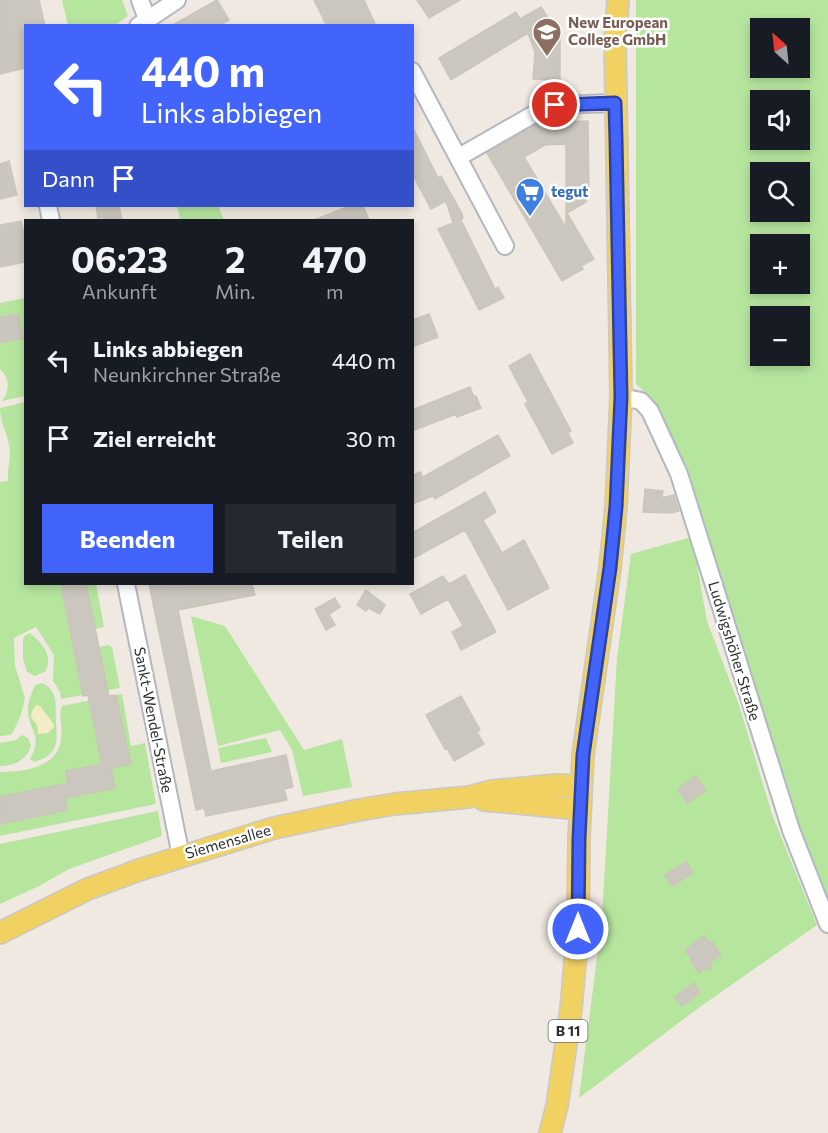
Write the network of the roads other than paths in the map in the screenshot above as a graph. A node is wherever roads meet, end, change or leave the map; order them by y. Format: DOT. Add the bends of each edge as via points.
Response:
graph roads {
  1 [pos="140,0"];
  2 [pos="177,0"];
  3 [pos="618,0"];
  4 [pos="142,22"];
  5 [pos="414,75"];
  6 [pos="615,103"];
  7 [pos="459,157"];
  8 [pos="505,246"];
  9 [pos="621,397"];
  10 [pos="126,585"];
  11 [pos="581,786"];
  12 [pos="469,797"];
  13 [pos="580,809"];
  14 [pos="181,856"];
  15 [pos="828,924"];
  16 [pos="0,933"];
  17 [pos="550,1133"];
  1 -- 4 [label="street"];
  2 -- 4 [label="street"];
  3 -- 6 [label="main road, B 11"];
  5 -- 7 [label="street"];
  6 -- 7 [label="street" via="555,105"];
  6 -- 9 [label="main road, B 11"];
  7 -- 8 [label="street"];
  9 -- 11 [label="main road, B 11" via="612,552"];
  9 -- 15 [label="street, Ludwigshöher Straße" via="641,401 650,411 679,474 791,830"];
  10 -- 14 [label="street, Sankt-Wendel-Straße"];
  11 -- 12 [label="main road, Siemensallee" via="491,790"];
  11 -- 13 [label="main road, B 11"];
  12 -- 13 [label="main road, Siemensallee"];
  12 -- 14 [label="main road, Siemensallee" via="394,804 316,818"];
  13 -- 17 [label="main road, B 11" via="577,940 562,1074"];
  14 -- 16 [label="main road, Siemensallee" via="88,889"];
}
